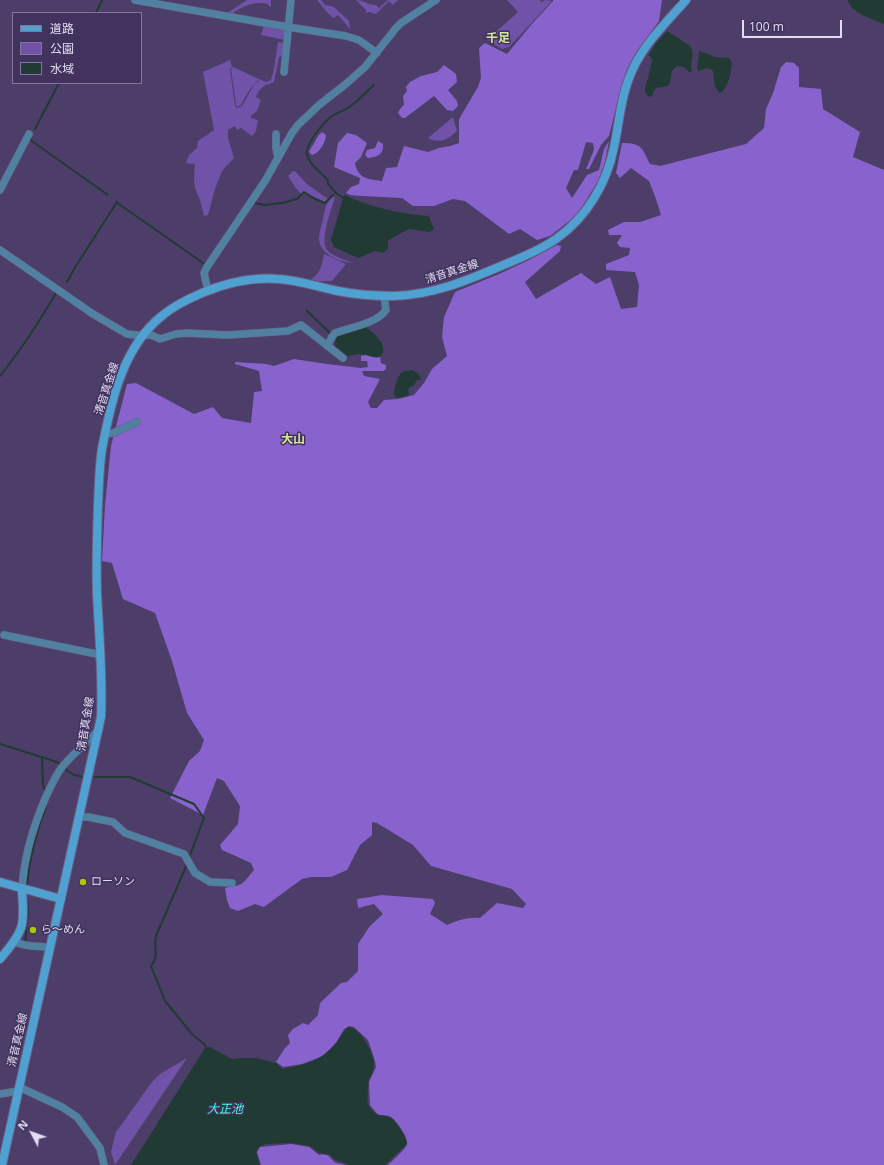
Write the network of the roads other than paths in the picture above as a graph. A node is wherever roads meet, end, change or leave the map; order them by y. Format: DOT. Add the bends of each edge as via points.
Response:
graph roads {
  1 [pos="135,0"];
  2 [pos="290,0"];
  3 [pos="436,0"];
  4 [pos="686,0"];
  5 [pos="288,27"];
  6 [pos="377,53"];
  7 [pos="284,72"];
  8 [pos="28,134"];
  9 [pos="276,134"];
  10 [pos="278,158"];
  11 [pos="0,190"];
  12 [pos="0,250"];
  13 [pos="208,291"];
  14 [pos="384,296"];
  15 [pos="142,336"];
  16 [pos="328,346"];
  17 [pos="343,358"];
  18 [pos="137,422"];
  19 [pos="105,434"];
  20 [pos="4,635"];
  21 [pos="101,655"];
  22 [pos="99,730"];
  23 [pos="80,817"];
  24 [pos="0,882"];
  25 [pos="232,883"];
  26 [pos="22,888"];
  27 [pos="61,899"];
  28 [pos="14,941"];
  29 [pos="50,948"];
  30 [pos="0,959"];
  31 [pos="18,1089"];
  32 [pos="0,1094"];
  33 [pos="2,1165"];
  34 [pos="104,1165"];
  1 -- 5 [label="street"];
  2 -- 5 [label="street"];
  3 -- 6 [label="street" via="401,23"];
  4 -- 14 [label="main road, 清音真金線" via="657,32 635,64 624,93 608,170 595,197 574,224 540,249 464,282 420,294"];
  5 -- 6 [label="street" via="352,37"];
  5 -- 7 [label="street"];
  6 -- 10 [label="street" via="365,67 305,118 292,133"];
  8 -- 11 [label="street"];
  9 -- 10 [label="street"];
  10 -- 13 [label="street" via="207,267 204,273"];
  12 -- 15 [label="street" via="93,314 128,334"];
  13 -- 14 [label="main road, 清音真金線" via="236,282 279,279 353,294"];
  13 -- 15 [label="main road, 清音真金線" via="170,310"];
  14 -- 16 [label="street" via="384,314 371,322 332,336"];
  15 -- 16 [label="street" via="160,338 187,333 227,336 274,333 288,331 301,325"];
  15 -- 19 [label="main road, 清音真金線" via="131,354 114,394"];
  16 -- 17 [label="street"];
  18 -- 19 [label="street"];
  19 -- 21 [label="main road, 清音真金線" via="101,452 96,549"];
  20 -- 21 [label="street"];
  21 -- 22 [label="main road, 清音真金線" via="102,696"];
  22 -- 23 [label="main road, 清音真金線"];
  22 -- 26 [label="street" via="63,766 55,778 33,830"];
  23 -- 25 [label="street" via="113,822 125,833 184,854 195,873 210,882"];
  23 -- 27 [label="main road, 清音真金線"];
  24 -- 26 [label="main road"];
  26 -- 27 [label="main road"];
  26 -- 28 [label="main road" via="21,928"];
  27 -- 29 [label="main road, 清音真金線"];
  28 -- 29 [label="street" via="24,945"];
  28 -- 30 [label="main road"];
  29 -- 31 [label="main road, 清音真金線"];
  31 -- 32 [label="street"];
  31 -- 33 [label="main road, 清音真金線"];
  31 -- 34 [label="street" via="62,1107 77,1118 100,1148"];
}
